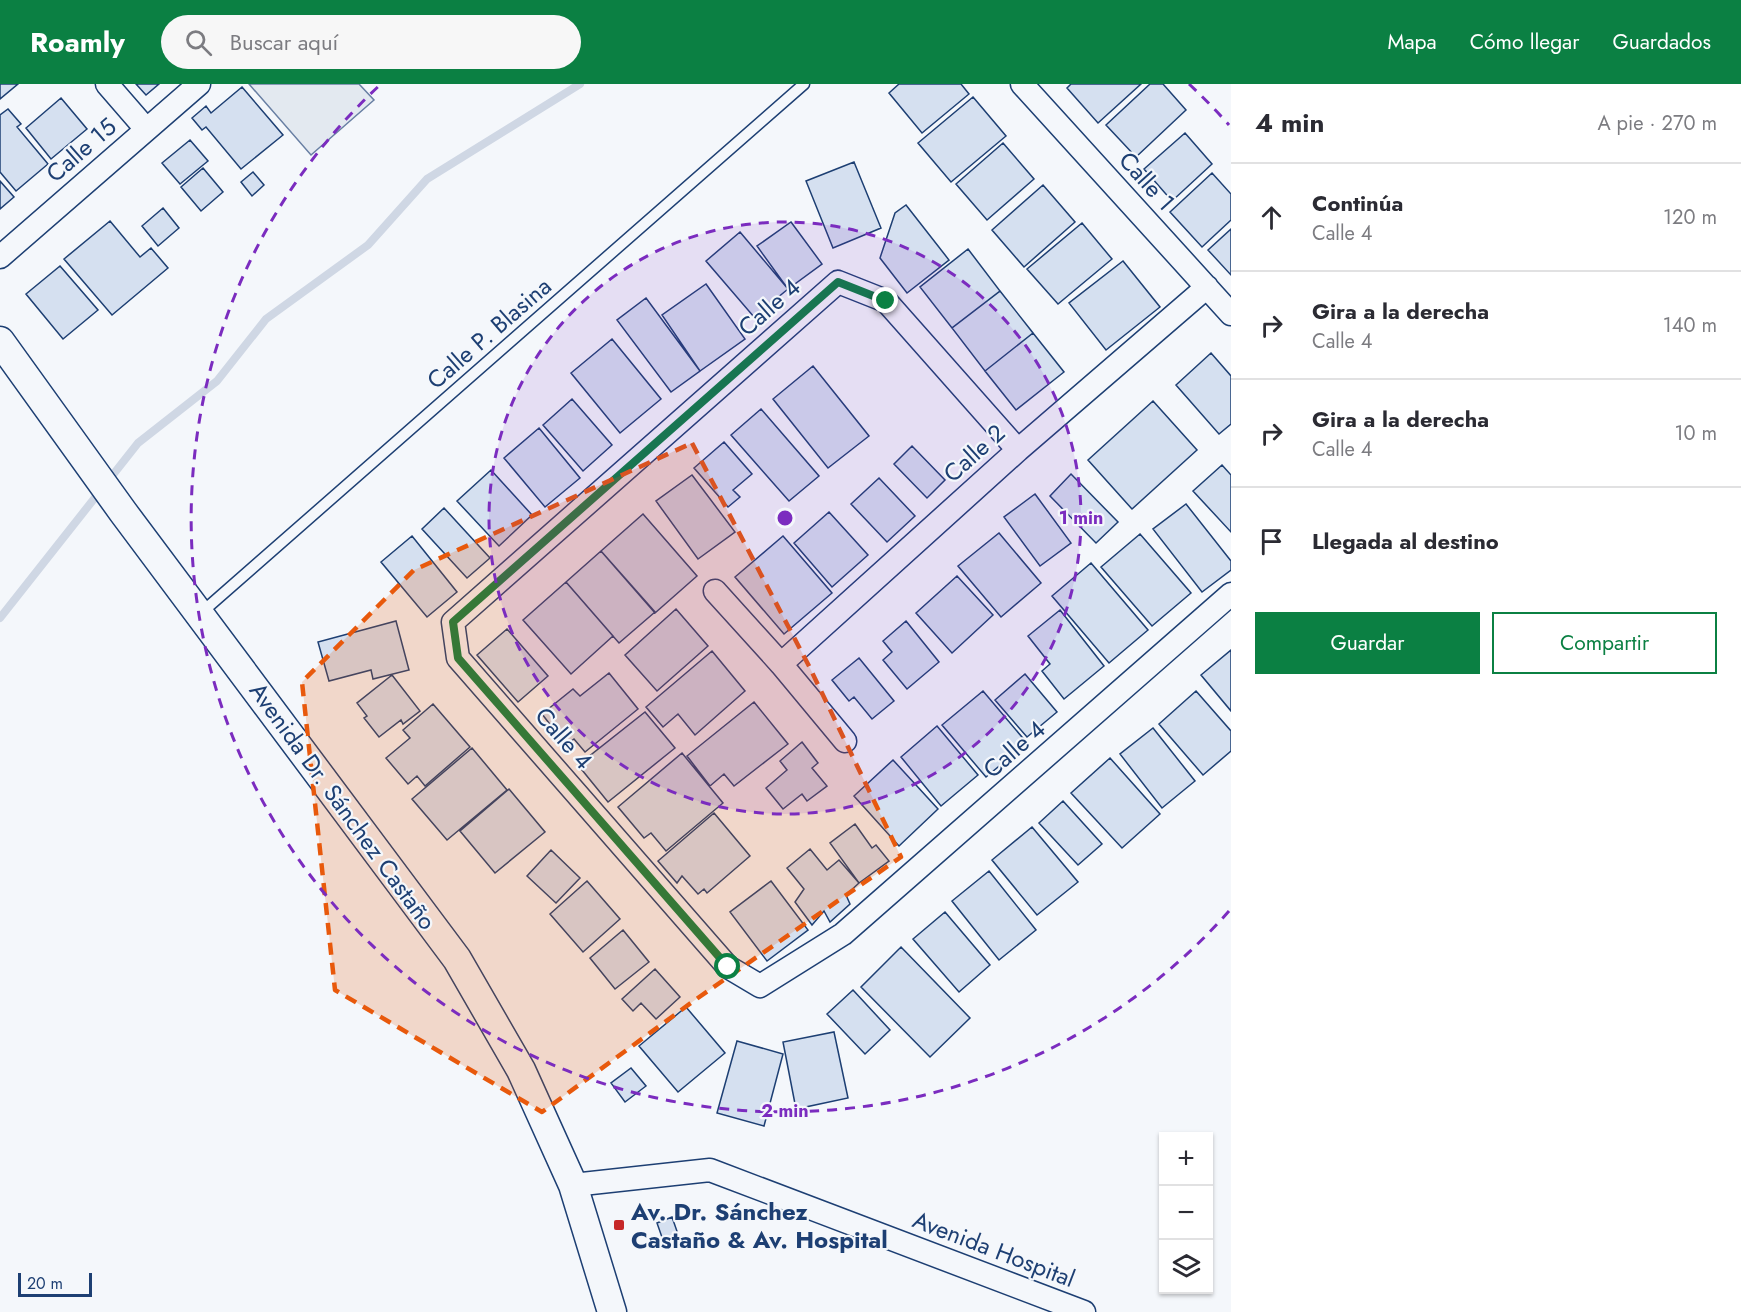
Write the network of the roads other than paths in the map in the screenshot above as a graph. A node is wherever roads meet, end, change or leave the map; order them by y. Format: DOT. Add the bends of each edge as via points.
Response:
graph roads {
  1 [pos="107,84"];
  2 [pos="199,84"];
  3 [pos="804,84"];
  4 [pos="1022,84"];
  5 [pos="146,129"];
  6 [pos="0,257"];
  7 [pos="1207,286"];
  8 [pos="1231,314"];
  9 [pos="0,341"];
  10 [pos="1018,450"];
  11 [pos="715,591"];
  12 [pos="1231,594"];
  13 [pos="201,613"];
  14 [pos="781,664"];
  15 [pos="845,741"];
  16 [pos="573,1185"];
  17 [pos="612,1312"];
  18 [pos="1084,1312"];
  1 -- 5 [label="street"];
  2 -- 5 [label="street, Calle 15"];
  3 -- 13 [label="lane, Calle P. Blasina"];
  4 -- 7 [label="street, Calle 1"];
  5 -- 6 [label="street, Calle 15"];
  7 -- 8 [label="street, Calle 1"];
  7 -- 10 [label="street, Calle 2"];
  9 -- 13 [label="street, Avenida Dr. Sánchez Castaño"];
  10 -- 12 [label="street, Calle 4" via="886,301 838,282 453,622 458,658 728,967 760,986 843,934"];
  10 -- 14 [label="street, Calle 2"];
  11 -- 14 [label="street"];
  13 -- 16 [label="street, Avenida Dr. Sánchez Castaño" via="457,959 521,1070"];
  14 -- 15 [label="street"];
  16 -- 17 [label="street, Avenida Dr. Sánchez Castaño"];
  16 -- 18 [label="street, Avenida Hospital" via="710,1170"];
}
